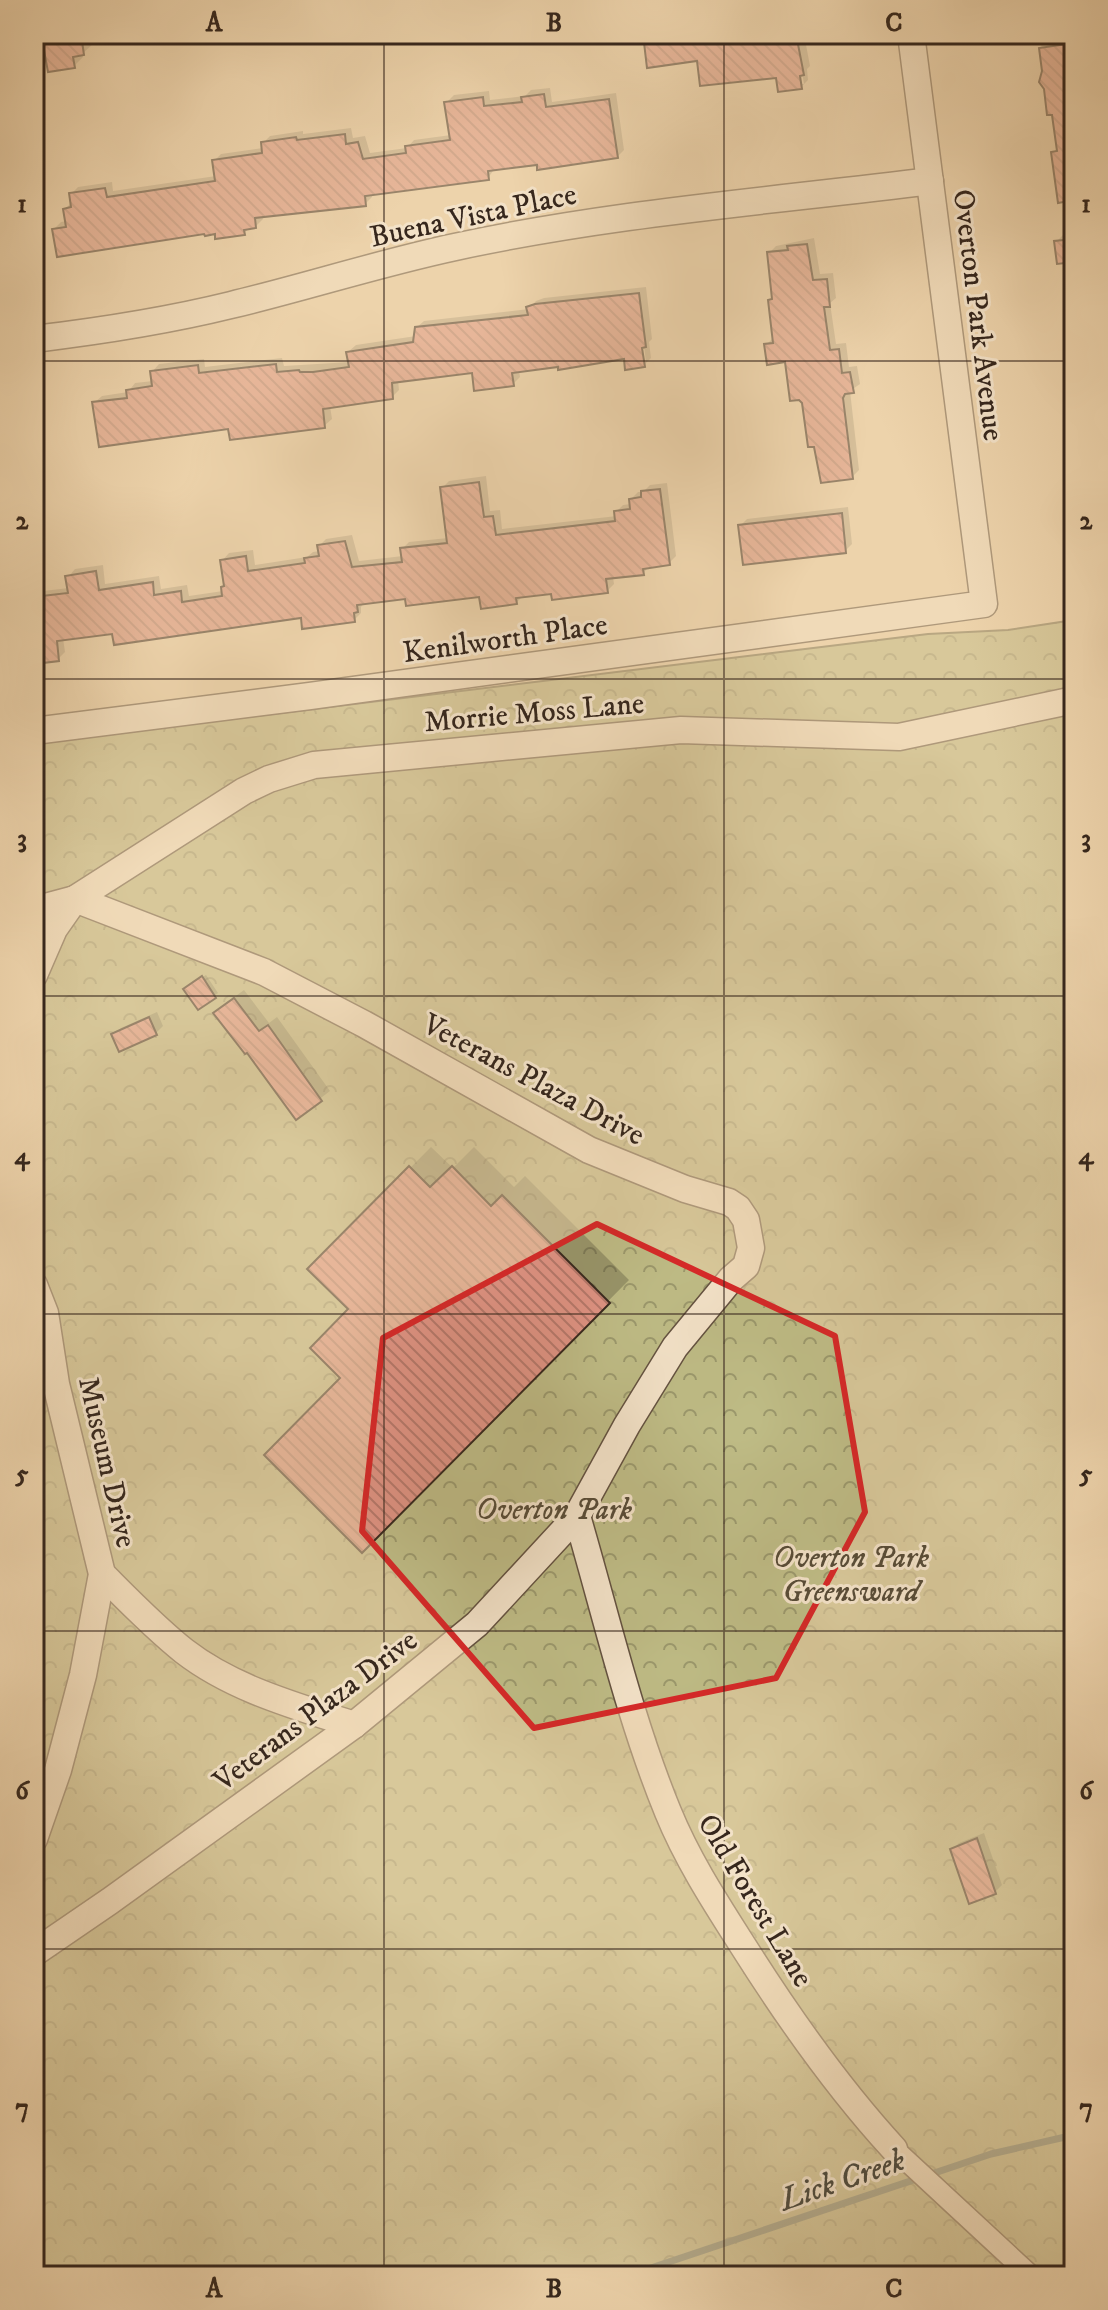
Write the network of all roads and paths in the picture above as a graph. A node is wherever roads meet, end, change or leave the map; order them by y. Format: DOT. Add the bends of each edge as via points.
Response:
graph roads {
  1 [pos="911,34"];
  2 [pos="930,181"];
  3 [pos="34,339"];
  4 [pos="984,604"];
  5 [pos="1074,700"];
  6 [pos="34,731"];
  7 [pos="75,899"];
  8 [pos="34,910"];
  9 [pos="34,975"];
  10 [pos="34,1285"];
  11 [pos="577,1516"];
  12 [pos="102,1574"];
  13 [pos="354,1725"];
  14 [pos="34,1839"];
  15 [pos="34,1953"];
  16 [pos="894,2149"];
  17 [pos="1031,2276"];
  1 -- 2 [label="street, Overton Park Avenue"];
  2 -- 3 [label="street, Buena Vista Place" via="521,234 180,317"];
  2 -- 4 [label="street, Overton Park Avenue"];
  4 -- 6 [label="street, Kenilworth Place"];
  5 -- 7 [label="street, Morrie Moss Lane" via="899,737 681,730 314,765 244,791"];
  7 -- 8 [label="street, Morrie Moss Lane"];
  7 -- 9 [label="street" via="54,929"];
  7 -- 11 [label="street, Veterans Plaza Drive" via="264,972 589,1150 738,1208 751,1235 746,1266 675,1347"];
  10 -- 12 [label="street, Museum Drive" via="45,1313 56,1384"];
  11 -- 13 [label="street, Veterans Plaza Drive" via="477,1624"];
  11 -- 16 [label="street, Old Forest Lane" via="647,1759 695,1869 822,2065"];
  12 -- 13 [label="street" via="186,1652 228,1678"];
  12 -- 14 [label="street, Museum Drive" via="79,1689"];
  13 -- 15 [label="street, Veterans Plaza Drive"];
  16 -- 17 [label="street"];
}
